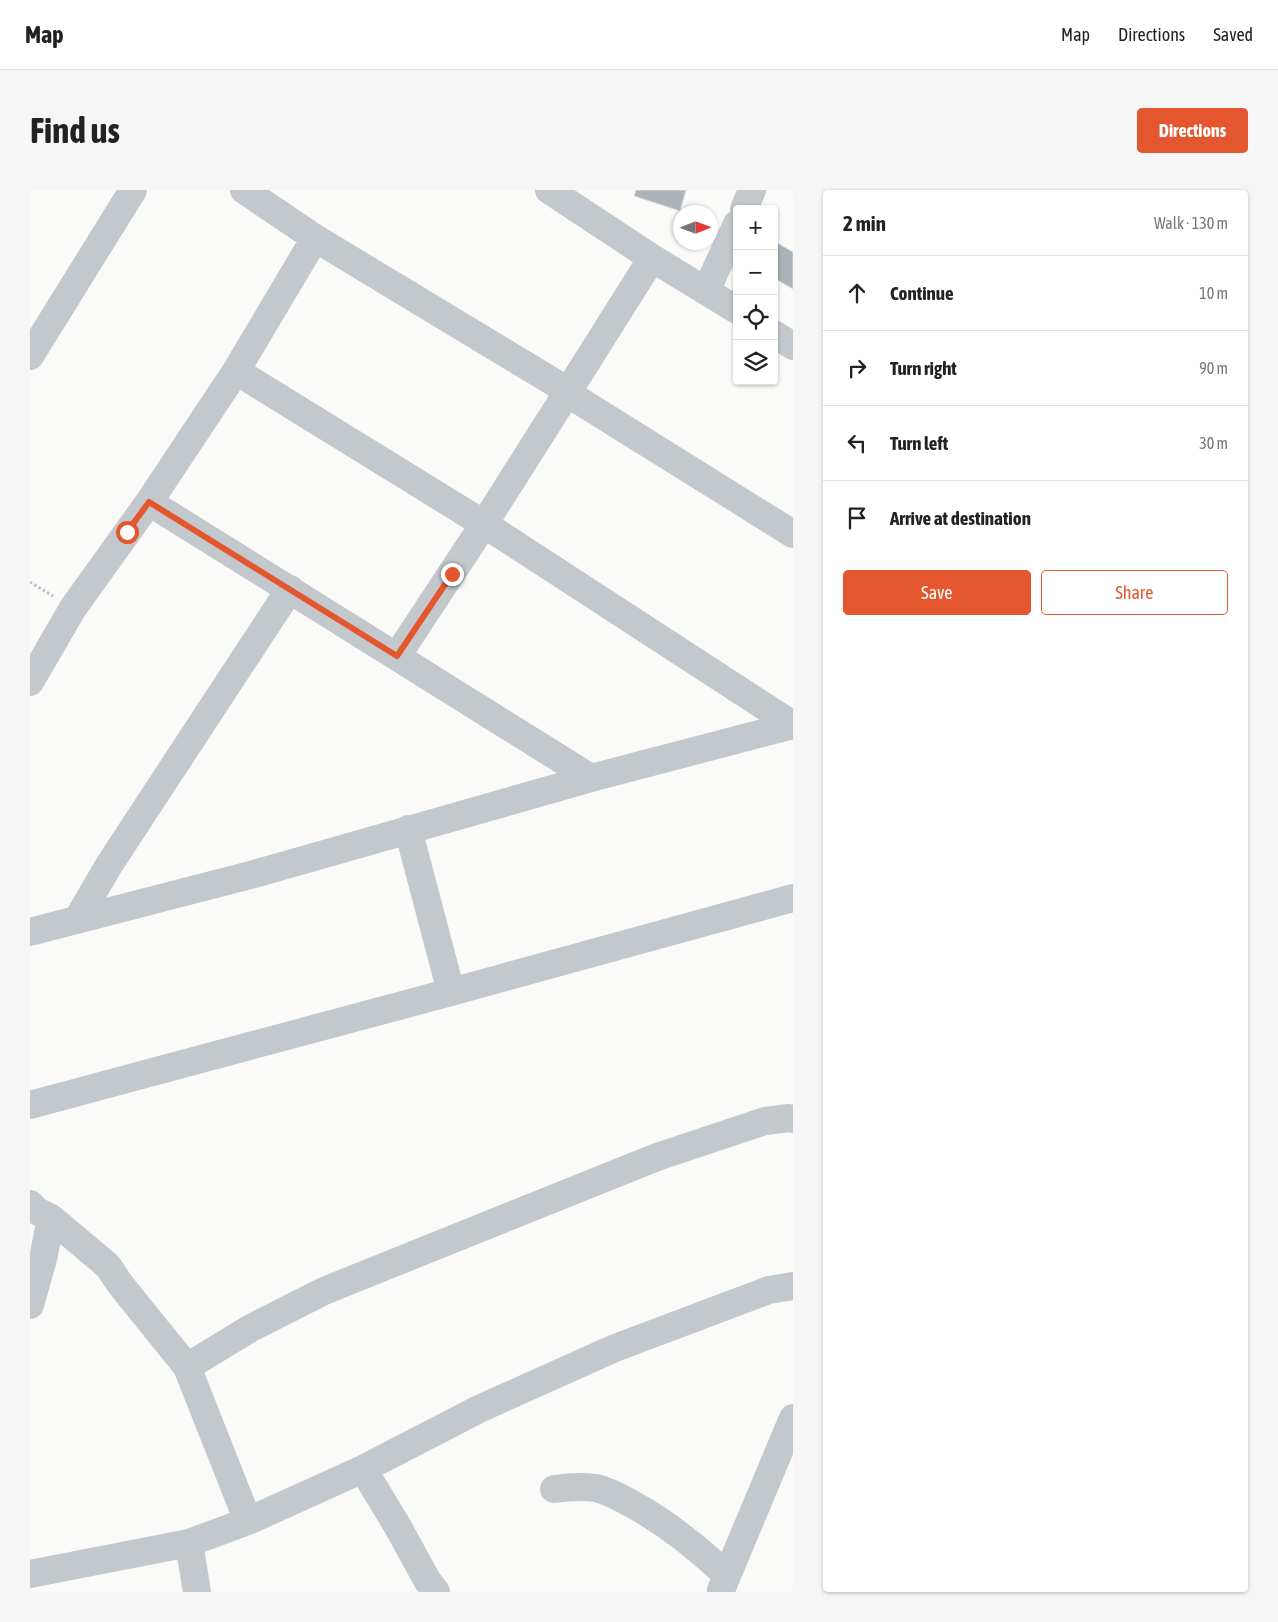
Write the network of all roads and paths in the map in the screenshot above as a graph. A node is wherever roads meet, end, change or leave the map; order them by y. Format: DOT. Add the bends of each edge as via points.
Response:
graph roads {
  1 [pos="133,190"];
  2 [pos="244,190"];
  3 [pos="549,190"];
  4 [pos="752,190"];
  5 [pos="746,205"];
  6 [pos="733,233"];
  7 [pos="315,238"];
  8 [pos="652,258"];
  9 [pos="706,290"];
  10 [pos="733,307"];
  11 [pos="778,337"];
  12 [pos="793,346"];
  13 [pos="30,356"];
  14 [pos="236,371"];
  15 [pos="568,393"];
  16 [pos="149,502"];
  17 [pos="484,524"];
  18 [pos="793,534"];
  19 [pos="290,589"];
  20 [pos="397,656"];
  21 [pos="30,682"];
  22 [pos="793,725"];
  23 [pos="592,778"];
  24 [pos="408,829"];
  25 [pos="793,898"];
  26 [pos="77,920"];
  27 [pos="30,932"];
  28 [pos="451,992"];
  29 [pos="30,1105"];
  30 [pos="793,1119"];
  31 [pos="41,1211"];
  32 [pos="793,1286"];
  33 [pos="30,1304"];
  34 [pos="187,1367"];
  35 [pos="793,1418"];
  36 [pos="363,1469"];
  37 [pos="554,1488"];
  38 [pos="248,1522"];
  39 [pos="189,1543"];
  40 [pos="30,1574"];
  41 [pos="723,1583"];
  42 [pos="197,1592"];
  43 [pos="436,1592"];
  1 -- 13 [label="street"];
  2 -- 7 [label="street"];
  3 -- 8 [label="street"];
  4 -- 5 [label="street"];
  6 -- 9 [label="street"];
  7 -- 14 [label="street"];
  7 -- 15 [label="street"];
  8 -- 9 [label="street"];
  8 -- 15 [label="street"];
  9 -- 10 [label="street"];
  11 -- 12 [label="street"];
  14 -- 16 [label="street"];
  14 -- 17 [label="street"];
  15 -- 17 [label="street"];
  15 -- 18 [label="street"];
  16 -- 19 [label="street"];
  16 -- 21 [label="street" via="73,608"];
  17 -- 20 [label="street"];
  17 -- 22 [label="street"];
  19 -- 20 [label="street"];
  19 -- 26 [label="street" via="109,865"];
  20 -- 23 [label="street"];
  22 -- 23 [label="street"];
  23 -- 24 [label="street"];
  24 -- 26 [label="street" via="254,874"];
  24 -- 28 [label="street"];
  25 -- 28 [label="street"];
  26 -- 27 [label="street"];
  28 -- 29 [label="street"];
  30 -- 34 [label="street" via="765,1120 657,1157 333,1288 251,1328"];
  31 -- 33 [label="street" via="43,1259"];
  31 -- 34 [label="street" via="108,1266"];
  32 -- 36 [label="street" via="769,1290 615,1348 478,1409"];
  34 -- 38 [label="street"];
  35 -- 41 [label="street"];
  36 -- 38 [label="street"];
  36 -- 43 [label="street"];
  37 -- 41 [label="street" via="597,1488 618,1496 680,1534"];
  38 -- 39 [label="street"];
  39 -- 40 [label="street"];
  39 -- 42 [label="street"];
}
